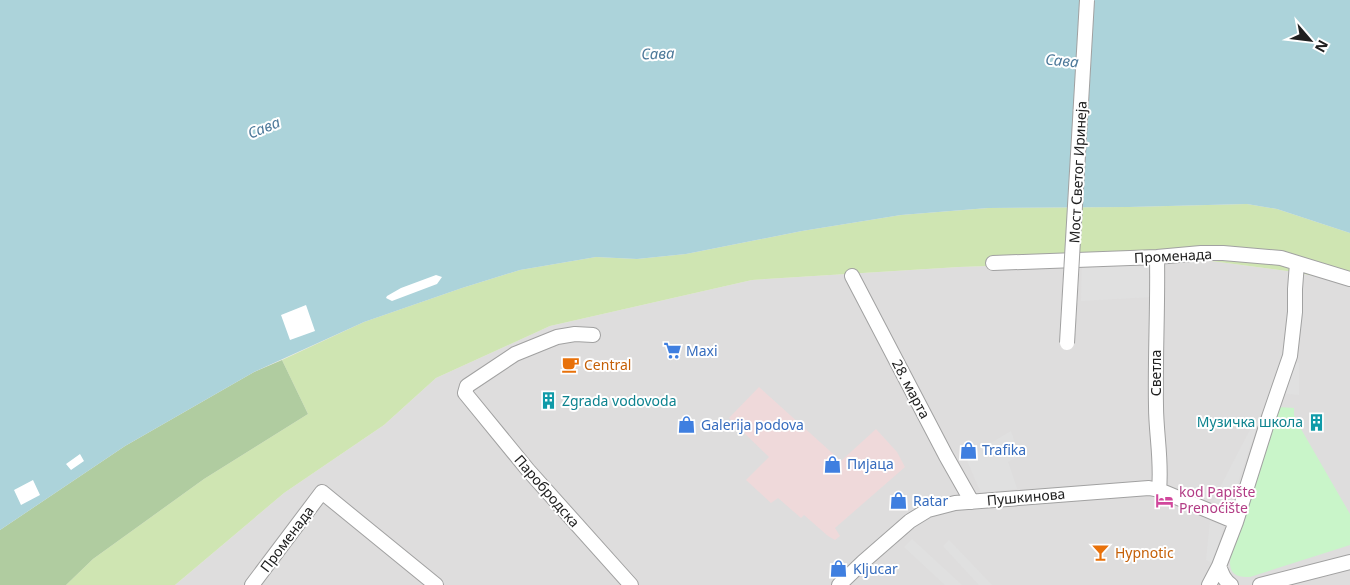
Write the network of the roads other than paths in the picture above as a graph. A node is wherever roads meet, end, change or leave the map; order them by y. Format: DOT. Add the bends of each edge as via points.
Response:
graph roads {
  1 [pos="1087,0"];
  2 [pos="1157,257"];
  3 [pos="1297,263"];
  4 [pos="993,264"];
  5 [pos="852,276"];
  6 [pos="1350,279"];
  7 [pos="593,335"];
  8 [pos="1067,343"];
  9 [pos="1159,490"];
  10 [pos="972,502"];
  11 [pos="1236,522"];
  12 [pos="1350,562"];
  13 [pos="1219,566"];
  14 [pos="252,585"];
  15 [pos="436,585"];
  16 [pos="631,585"];
  17 [pos="839,585"];
  18 [pos="1209,585"];
  19 [pos="1231,585"];
  20 [pos="1260,585"];
  1 -- 8 [label="street, Мост Светог Иринеја, bridge"];
  2 -- 3 [label="street, Променада" via="1201,252 1281,258"];
  2 -- 4 [label="street, Променада"];
  2 -- 9 [label="street, Светла" via="1155,373"];
  3 -- 6 [label="street, Променада"];
  3 -- 11 [label="street" via="1290,356"];
  5 -- 10 [label="street, 28. марта"];
  7 -- 16 [label="street, Паробродска" via="557,337 515,354 465,390 528,470"];
  9 -- 10 [label="street, Пушкинова" via="1149,488"];
  9 -- 11 [label="street, Пушкинова"];
  10 -- 17 [label="street, Пушкинова" via="943,505 920,514"];
  11 -- 13 [label="street"];
  12 -- 20 [label="street"];
  13 -- 18 [label="street"];
  13 -- 19 [label="street" via="1225,581"];
  14 -- 15 [label="street, Променада" via="322,492"];
}
